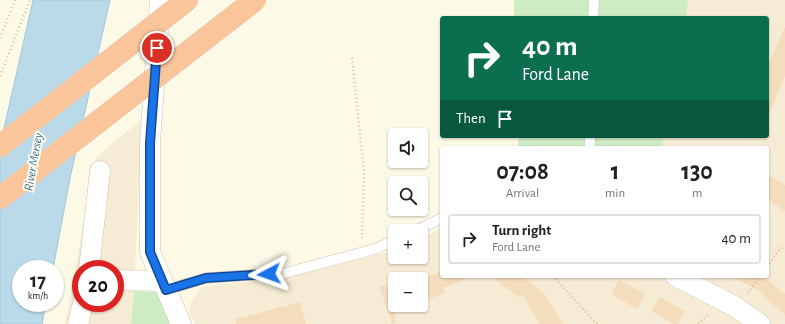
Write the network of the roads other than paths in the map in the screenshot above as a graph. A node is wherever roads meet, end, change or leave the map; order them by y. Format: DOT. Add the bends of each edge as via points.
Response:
graph roads {
  1 [pos="160,0"];
  2 [pos="187,0"];
  3 [pos="255,0"];
  4 [pos="594,0"];
  5 [pos="593,16"];
  6 [pos="0,146"];
  7 [pos="100,171"];
  8 [pos="0,198"];
  9 [pos="440,219"];
  10 [pos="428,225"];
  11 [pos="388,243"];
  12 [pos="90,260"];
  13 [pos="679,278"];
  14 [pos="124,281"];
  15 [pos="164,286"];
  16 [pos="81,312"];
  17 [pos="78,324"];
  18 [pos="181,324"];
  19 [pos="760,324"];
  1 -- 15 [label="street" via="150,143 150,252"];
  2 -- 6 [label="highway, bridge"];
  3 -- 8 [label="highway, bridge"];
  4 -- 5 [label="lane"];
  7 -- 12 [label="street"];
  9 -- 10 [label="lane"];
  11 -- 15 [label="lane" via="375,249 285,273 206,278"];
  13 -- 19 [label="street" via="734,306"];
  14 -- 15 [label="street"];
  15 -- 18 [label="street"];
  16 -- 17 [label="street"];
}
